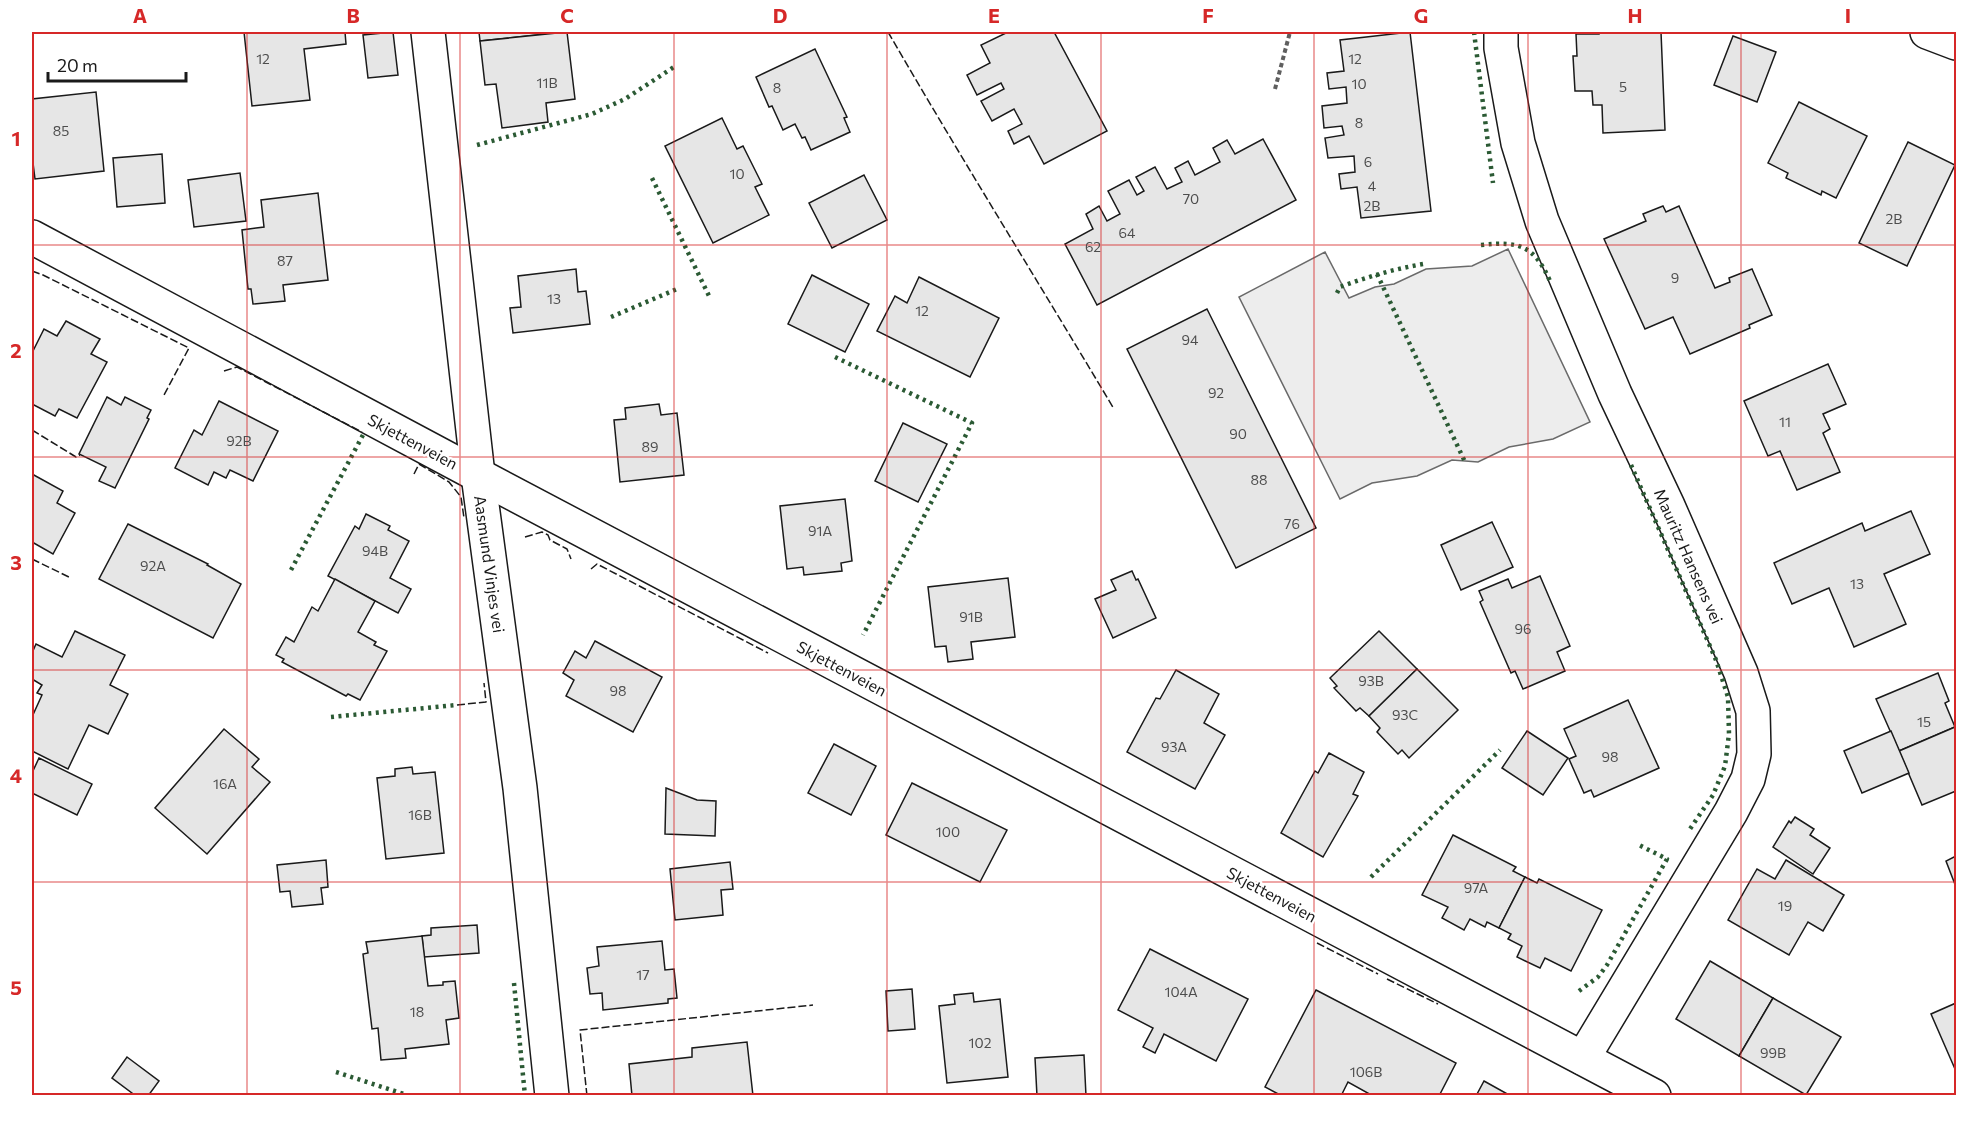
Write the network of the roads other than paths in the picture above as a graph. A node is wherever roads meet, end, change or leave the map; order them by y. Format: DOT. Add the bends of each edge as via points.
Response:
graph roads {
  1 [pos="428,32"];
  2 [pos="1500,32"];
  3 [pos="1927,32"];
  4 [pos="1956,43"];
  5 [pos="32,237"];
  6 [pos="478,475"];
  7 [pos="1583,1058"];
  8 [pos="552,1095"];
  9 [pos="1654,1095"];
  1 -- 6 [label="street, Aasmund Vinjes vei"];
  2 -- 7 [label="street, Mauritz Hansens vei" via="1518,143 1542,220 1615,394 1741,673 1753,711 1754,754 1748,779"];
  3 -- 4 [label="street"];
  5 -- 6 [label="street, Skjettenveien"];
  6 -- 7 [label="street, Skjettenveien"];
  6 -- 8 [label="street, Aasmund Vinjes vei" via="520,788"];
  7 -- 9 [label="street, Skjettenveien"];
}
